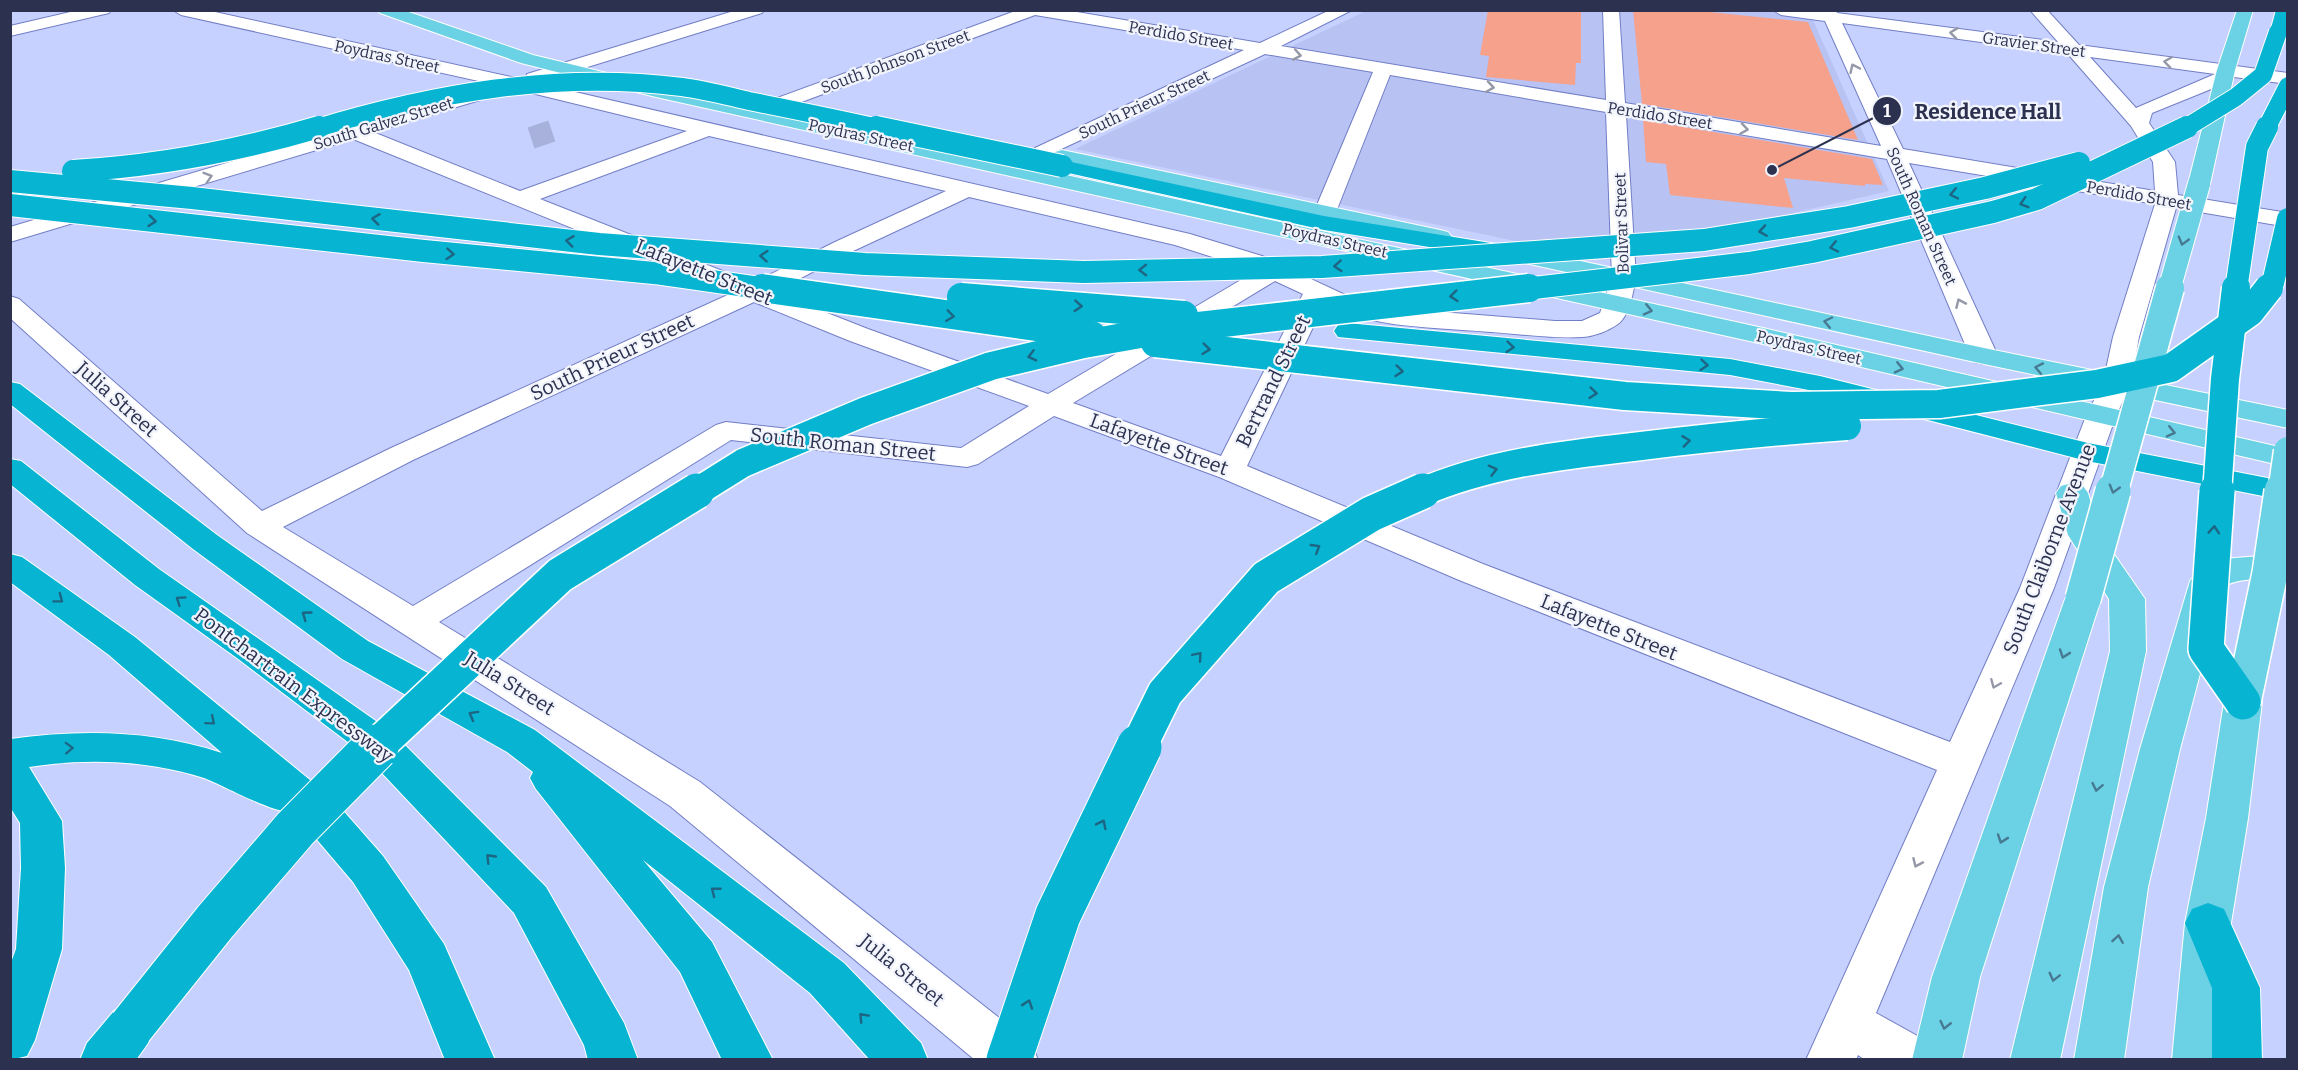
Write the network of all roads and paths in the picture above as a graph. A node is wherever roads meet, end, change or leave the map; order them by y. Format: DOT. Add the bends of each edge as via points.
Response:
graph roads {
  1 [pos="103,10"];
  2 [pos="181,10"];
  3 [pos="386,10"];
  4 [pos="424,10"];
  5 [pos="756,10"];
  6 [pos="1344,10"];
  7 [pos="1611,10"];
  8 [pos="1781,10"];
  9 [pos="2038,10"];
  10 [pos="2245,10"];
  11 [pos="2284,10"];
  12 [pos="1033,11"];
  13 [pos="1829,14"];
  14 [pos="655,22"];
  15 [pos="692,30"];
  16 [pos="10,31"];
  17 [pos="1260,49"];
  18 [pos="2073,49"];
  19 [pos="527,59"];
  20 [pos="596,59"];
  21 [pos="560,60"];
  22 [pos="1383,69"];
  23 [pos="2225,74"];
  24 [pos="474,75"];
  25 [pos="2288,79"];
  26 [pos="515,83"];
  27 [pos="2288,86"];
  28 [pos="793,99"];
  29 [pos="1617,108"];
  30 [pos="757,112"];
  31 [pos="708,130"];
  32 [pos="280,131"];
  33 [pos="354,132"];
  34 [pos="2146,133"];
  35 [pos="304,147"];
  36 [pos="1042,152"];
  37 [pos="1895,154"];
  38 [pos="141,170"];
  39 [pos="10,173"];
  40 [pos="10,181"];
  41 [pos="174,187"];
  42 [pos="966,190"];
  43 [pos="521,198"];
  44 [pos="2167,200"];
  45 [pos="10,207"];
  46 [pos="1325,212"];
  47 [pos="2288,219"];
  48 [pos="10,235"];
  49 [pos="1526,256"];
  50 [pos="1274,271"];
  51 [pos="663,274"];
  52 [pos="1624,278"];
  53 [pos="754,292"];
  54 [pos="1317,292"];
  55 [pos="1617,303"];
  56 [pos="10,304"];
  57 [pos="1390,316"];
  58 [pos="1984,356"];
  59 [pos="10,390"];
  60 [pos="2105,394"];
  61 [pos="1053,405"];
  62 [pos="2288,419"];
  63 [pos="2288,451"];
  64 [pos="2087,452"];
  65 [pos="2288,458"];
  66 [pos="10,468"];
  67 [pos="1230,470"];
  68 [pos="2288,492"];
  69 [pos="2072,493"];
  70 [pos="259,526"];
  71 [pos="2288,564"];
  72 [pos="10,566"];
  73 [pos="413,622"];
  74 [pos="2243,702"];
  75 [pos="521,741"];
  76 [pos="10,754"];
  77 [pos="1961,763"];
  78 [pos="10,771"];
  79 [pos="317,810"];
  80 [pos="2208,923"];
  81 [pos="10,1040"];
  82 [pos="1839,1041"];
  83 [pos="117,1049"];
  84 [pos="470,1059"];
  85 [pos="613,1059"];
  86 [pos="748,1059"];
  87 [pos="903,1059"];
  88 [pos="1011,1059"];
  89 [pos="1912,1059"];
  90 [pos="1937,1059"];
  91 [pos="2034,1059"];
  92 [pos="2099,1059"];
  93 [pos="2198,1059"];
  94 [pos="2237,1059"];
  1 -- 16 [label="street"];
  2 -- 24 [label="street, Poydras Street"];
  3 -- 19 [label="main road, Poydras Street"];
  4 -- 21 [label="main road, Poydras Street"];
  5 -- 15 [label="street, South Galvez Street"];
  6 -- 17 [label="street, South Prieur Street"];
  7 -- 29 [label="street, Bolivar Street"];
  8 -- 13 [label="street, Gravier Street"];
  9 -- 18 [label="street, South Claiborne Avenue"];
  10 -- 23 [label="main road, South Claiborne Avenue"];
  11 -- 34 [label="highway, bridge" via="2263,75 2193,124"];
  12 -- 17 [label="street, Perdido Street"];
  12 -- 28 [label="street, South Johnson Street"];
  18 -- 13 [label="street, Gravier Street, one-way"];
  37 -- 13 [label="street, South Roman Street, one-way"];
  14 -- 15 [label="street"];
  15 -- 20 [label="street, South Galvez Street"];
  17 -- 22 [label="street, Perdido Street, one-way"];
  17 -- 36 [label="street, South Prieur Street"];
  23 -- 18 [label="street, Gravier Street, one-way"];
  18 -- 34 [label="street, South Claiborne Avenue"];
  19 -- 21 [label="main road, Poydras Street"];
  19 -- 24 [label="street, South Galvez Street"];
  20 -- 21 [label="street, South Galvez Street"];
  20 -- 28 [label="main road, Poydras Street"];
  21 -- 26 [label="street, South Galvez Street"];
  21 -- 30 [label="main road, Poydras Street"];
  22 -- 29 [label="street, Perdido Street, one-way"];
  22 -- 46 [label="street"];
  23 -- 25 [label="street, Gravier Street"];
  23 -- 34 [label="street" via="2144,110"];
  23 -- 90 [label="main road, South Claiborne Avenue, one-way, bridge" via="2199,184 2083,599 1956,976"];
  24 -- 26 [label="street, Poydras Street"];
  24 -- 32 [label="street, South Galvez Street"];
  26 -- 31 [label="street, Poydras Street"];
  26 -- 33 [label="street, South Galvez Street"];
  74 -- 27 [label="highway, one-way, bridge" via="2205,649 2225,379 2240,257 2258,147"];
  28 -- 30 [label="street, South Johnson Street"];
  28 -- 36 [label="main road, Poydras Street"];
  29 -- 37 [label="street, Perdido Street, one-way"];
  29 -- 52 [label="street, Bolivar Street"];
  30 -- 55 [label="main road, Poydras Street"];
  31 -- 42 [label="street, Poydras Street"];
  31 -- 43 [label="street"];
  32 -- 35 [label="street"];
  32 -- 38 [label="street, South Galvez Street"];
  33 -- 35 [label="street, South Galvez Street"];
  33 -- 43 [label="street, Lafayette Street"];
  34 -- 40 [label="highway, one-way, bridge" via="1985,188 1849,217 1704,240 1322,267 1096,271 865,264 599,244"];
  34 -- 44 [label="street, South Claiborne Avenue" via="2164,162"];
  34 -- 83 [label="highway, one-way, bridge" via="2037,199 1993,212 1749,263 1162,330 1084,344 981,370 866,411 743,463 560,575 408,715 295,829 215,922"];
  41 -- 35 [label="street, South Galvez Street, one-way"];
  36 -- 46 [label="main road, Poydras Street"];
  37 -- 44 [label="street, Perdido Street"];
  58 -- 37 [label="street, South Roman Street, one-way"];
  38 -- 41 [label="street"];
  38 -- 45 [label="street, South Galvez Street"];
  39 -- 49 [label="highway, bridge" via="96,170 161,162 260,144 397,106 522,84 650,83 1324,223"];
  41 -- 48 [label="street, South Galvez Street"];
  42 -- 50 [label="street, Poydras Street" via="1182,239"];
  42 -- 53 [label="street, South Prieur Street"];
  43 -- 53 [label="street, Lafayette Street"];
  44 -- 47 [label="street, Perdido Street"];
  44 -- 60 [label="street, South Claiborne Avenue"];
  45 -- 51 [label="highway, one-way, bridge"];
  46 -- 49 [label="main road, Poydras Street"];
  47 -- 60 [label="highway, bridge" via="2273,282 2250,312 2171,368"];
  49 -- 52 [label="main road, Poydras Street"];
  50 -- 54 [label="street, Poydras Street"];
  50 -- 61 [label="street, South Roman Street"];
  51 -- 60 [label="highway, one-way, bridge" via="1187,347 1625,396 1791,406 1939,404"];
  51 -- 64 [label="highway, one-way, bridge" via="1143,310 1730,367 1820,384"];
  52 -- 55 [label="street, Bolivar Street"];
  58 -- 52 [label="main road, Poydras Street, one-way"];
  53 -- 61 [label="street, Lafayette Street" via="859,335"];
  53 -- 70 [label="street, South Prieur Street" via="402,454"];
  54 -- 57 [label="street, Poydras Street" via="1350,307"];
  54 -- 67 [label="street, Bertrand Street"];
  55 -- 57 [label="street, Bolivar Street" via="1611,317 1585,329"];
  55 -- 60 [label="main road, Poydras Street, one-way"];
  56 -- 70 [label="street, Julia Street"];
  60 -- 58 [label="main road, Poydras Street, one-way"];
  75 -- 59 [label="highway, one-way" via="355,650 205,542"];
  60 -- 62 [label="main road, Poydras Street"];
  60 -- 64 [label="street, South Claiborne Avenue"];
  60 -- 65 [label="main road, Poydras Street, one-way"];
  88 -- 60 [label="highway, one-way, bridge" via="1058,915 1166,693 1266,578 1371,514 1437,485 1580,453 2040,405"];
  61 -- 67 [label="street, Lafayette Street"];
  61 -- 73 [label="street, South Roman Street" via="967,458 726,430"];
  63 -- 74 [label="main road, bridge" via="2270,573"];
  64 -- 68 [label="highway"];
  64 -- 69 [label="street, South Claiborne Avenue"];
  85 -- 66 [label="highway, Pontchartrain Expressway, one-way" via="607,1039 530,900 380,744 147,577"];
  67 -- 77 [label="street, Lafayette Street" via="1471,572"];
  69 -- 77 [label="street, South Claiborne Avenue, one-way" via="2037,588"];
  69 -- 91 [label="main road, one-way" via="2084,535 2127,599 2128,651"];
  70 -- 73 [label="street, Julia Street"];
  92 -- 71 [label="main road, one-way" via="2126,887 2207,581 2226,570"];
  72 -- 79 [label="highway, one-way" via="122,646"];
  73 -- 88 [label="street, Julia Street" via="685,794"];
  74 -- 80 [label="main road"];
  75 -- 86 [label="highway" via="696,957"];
  87 -- 75 [label="highway, one-way" via="827,978"];
  76 -- 79 [label="highway, one-way" via="104,747 160,753 212,765"];
  77 -- 82 [label="street, South Claiborne Avenue, one-way"];
  78 -- 81 [label="highway" via="41,821 43,868 39,949"];
  79 -- 84 [label="highway" via="368,869 428,959"];
  80 -- 93 [label="main road"];
  80 -- 94 [label="highway" via="2236,988"];
  82 -- 89 [label="street"];
}
